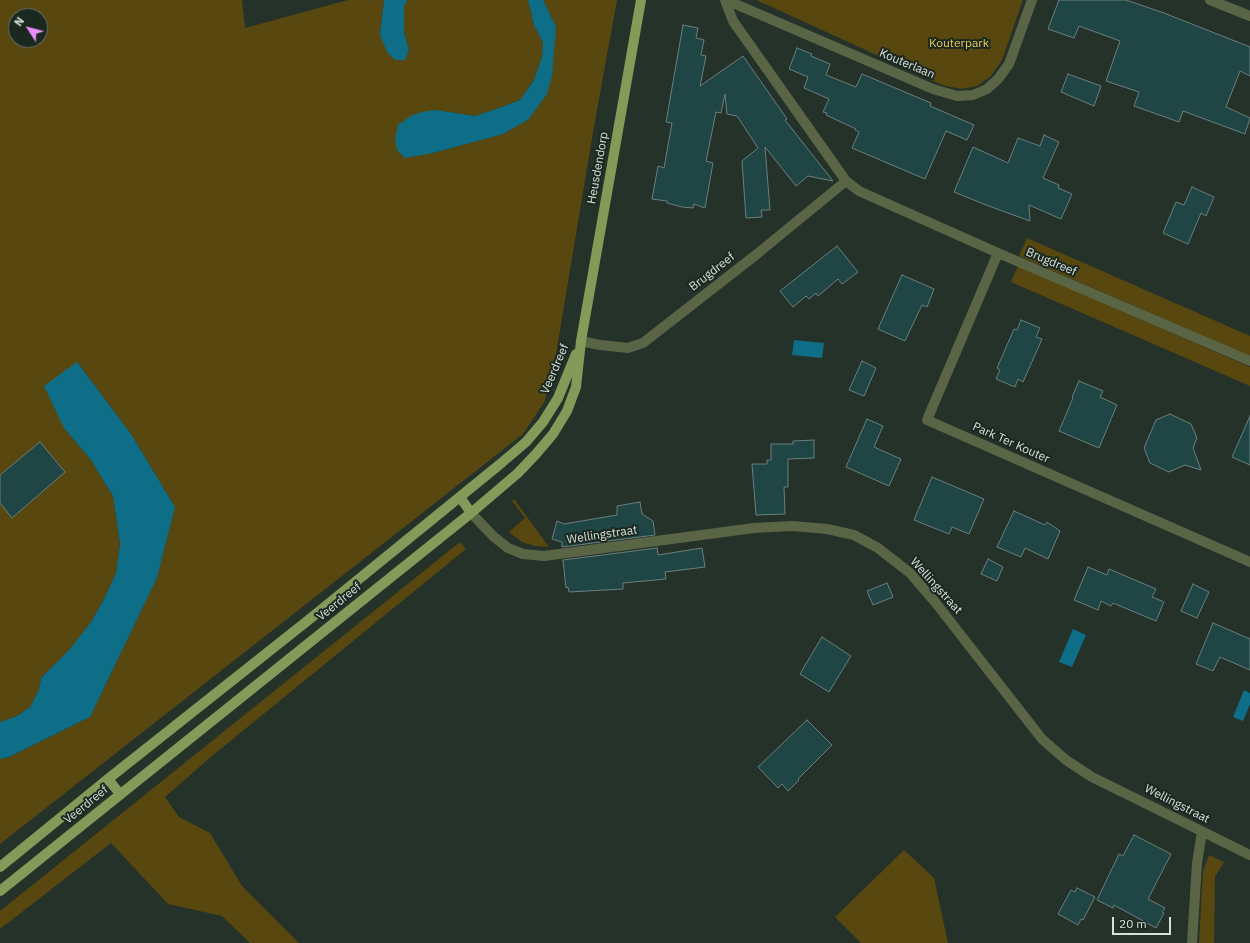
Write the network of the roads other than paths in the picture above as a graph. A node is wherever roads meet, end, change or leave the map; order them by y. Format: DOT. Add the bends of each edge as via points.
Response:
graph roads {
  1 [pos="641,0"];
  2 [pos="725,0"];
  3 [pos="1032,0"];
  4 [pos="1210,0"];
  5 [pos="1250,16"];
  6 [pos="846,180"];
  7 [pos="998,253"];
  8 [pos="581,341"];
  9 [pos="1250,361"];
  10 [pos="460,497"];
  11 [pos="471,513"];
  12 [pos="1250,562"];
  13 [pos="108,779"];
  14 [pos="120,794"];
  15 [pos="1202,832"];
  16 [pos="1250,855"];
  17 [pos="0,867"];
  18 [pos="0,891"];
  19 [pos="1192,943"];
  1 -- 8 [label="main road, Heusdendorp"];
  2 -- 3 [label="street, Kouterlaan" via="933,89 957,96 973,95 987,89 998,79 1009,64"];
  2 -- 6 [label="street, Brugdreef" via="733,21"];
  4 -- 5 [label="street"];
  6 -- 7 [label="street, Brugdreef" via="859,191"];
  6 -- 8 [label="street, Brugdreef" via="643,343 628,348"];
  7 -- 9 [label="street, Brugdreef"];
  7 -- 12 [label="street, Park Ter Kouter" via="927,420"];
  8 -- 10 [label="main road, Veerdreef" via="558,398 544,422 526,442"];
  8 -- 11 [label="main road, Veerdreef" via="576,387 567,411 536,454"];
  10 -- 11 [label="main road"];
  10 -- 13 [label="main road, Veerdreef"];
  11 -- 14 [label="main road, Veerdreef"];
  11 -- 15 [label="street, Wellingstraat" via="508,548 523,554 544,556 754,528 792,526 827,529 854,535 878,548 910,573 1042,739 1066,760 1092,777"];
  13 -- 14 [label="main road"];
  13 -- 17 [label="main road, Veerdreef"];
  14 -- 18 [label="main road, Veerdreef"];
  15 -- 16 [label="street, Wellingstraat"];
  15 -- 19 [label="street" via="1197,864"];
}
